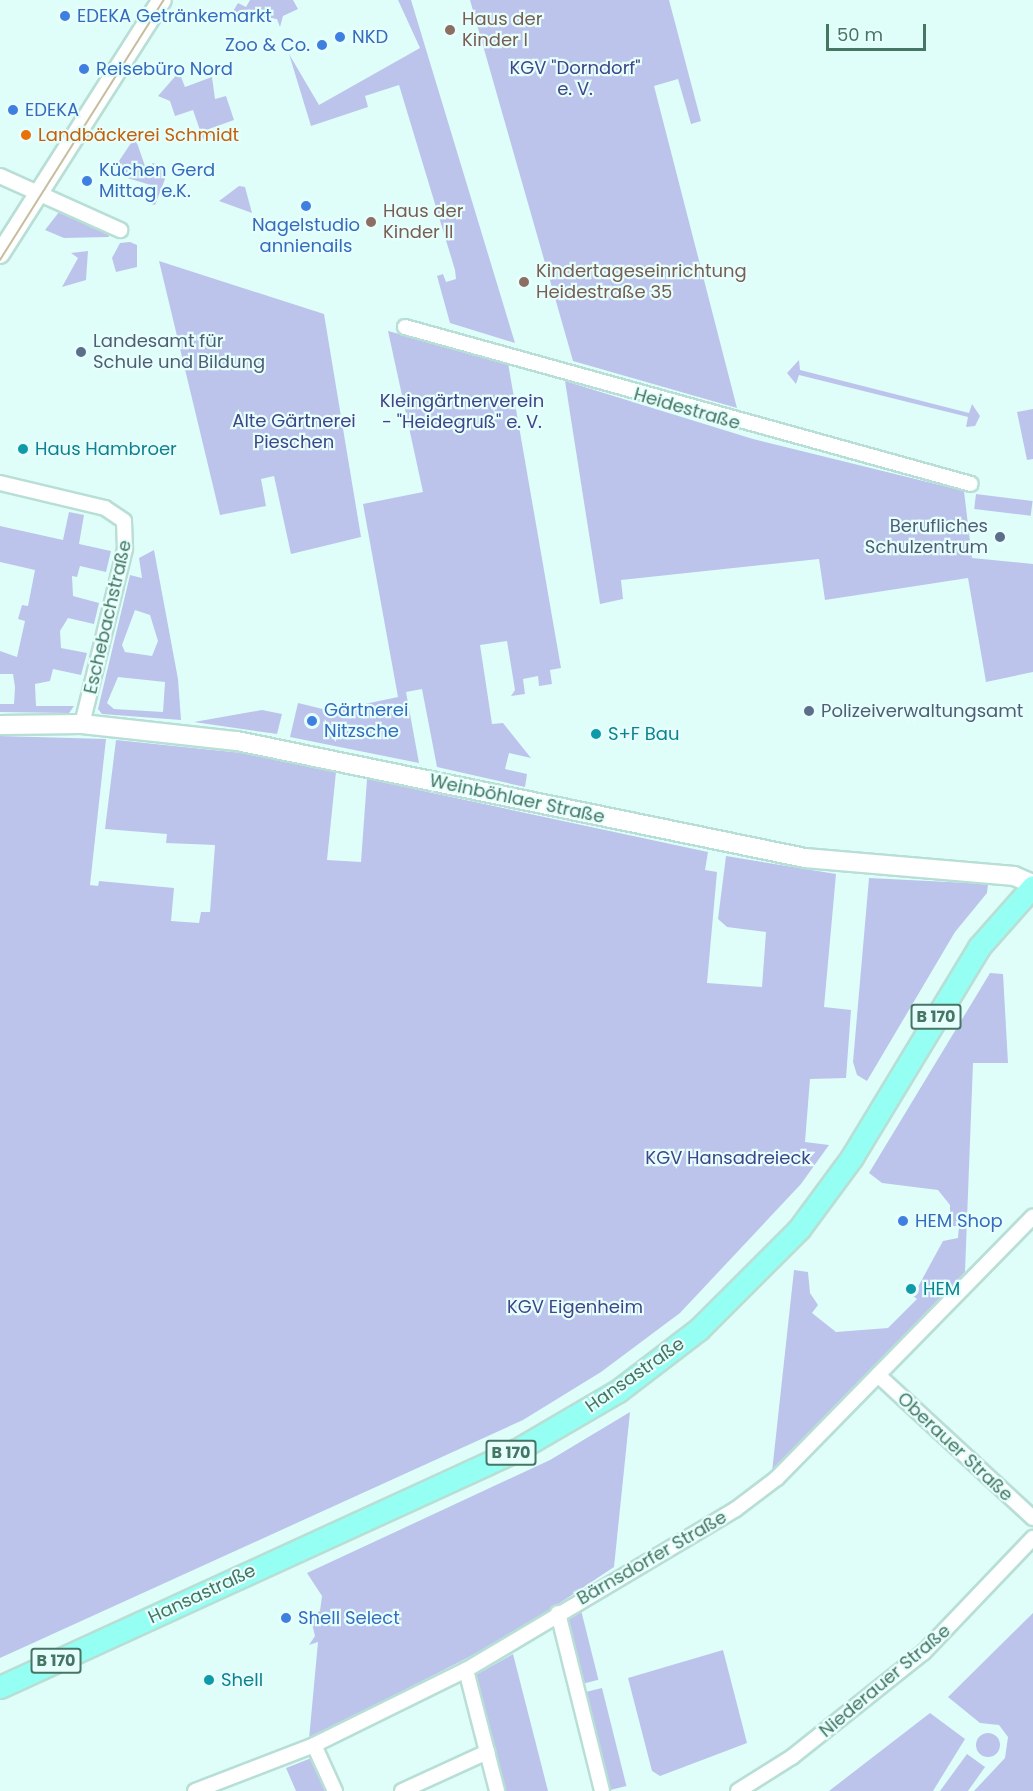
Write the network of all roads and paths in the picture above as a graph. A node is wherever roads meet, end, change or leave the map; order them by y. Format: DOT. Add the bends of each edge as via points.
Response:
graph roads {
  1 [pos="162,0"];
  2 [pos="0,176"];
  3 [pos="39,196"];
  4 [pos="120,230"];
  5 [pos="0,254"];
  6 [pos="405,327"];
  7 [pos="0,483"];
  8 [pos="971,484"];
  9 [pos="82,724"];
  10 [pos="0,725"];
  11 [pos="1033,885"];
  12 [pos="1033,1217"];
  13 [pos="878,1375"];
  14 [pos="1032,1515"];
  15 [pos="1033,1538"];
  16 [pos="558,1613"];
  17 [pos="466,1670"];
  18 [pos="0,1687"];
  19 [pos="314,1745"];
  20 [pos="487,1752"];
  21 [pos="195,1791"];
  22 [pos="335,1791"];
  23 [pos="402,1791"];
  24 [pos="497,1791"];
  25 [pos="602,1791"];
  26 [pos="738,1791"];
  1 -- 3 [label="street"];
  2 -- 3 [label="street"];
  3 -- 4 [label="street"];
  3 -- 5 [label="street"];
  6 -- 8 [label="street, Heidestraße"];
  7 -- 9 [label="street, Eschebachstraße" via="117,514 128,530"];
  9 -- 10 [label="street, Weinböhlaer Straße"];
  9 -- 11 [label="street, Weinböhlaer Straße" via="281,748 805,858 1014,876"];
  11 -- 18 [label="main road, Hansastraße / B 170" via="979,947 852,1157 799,1229 699,1329 618,1391 517,1450"];
  12 -- 13 [label="street, Bärnsdorfer Straße"];
  13 -- 14 [label="street, Oberauer Straße"];
  13 -- 16 [label="street, Bärnsdorfer Straße" via="757,1494"];
  15 -- 26 [label="street, Niederauer Straße" via="924,1652"];
  16 -- 17 [label="street, Bärnsdorfer Straße"];
  16 -- 25 [label="street"];
  17 -- 19 [label="street, Bärnsdorfer Straße"];
  17 -- 20 [label="street"];
  19 -- 21 [label="street, Bärnsdorfer Straße"];
  19 -- 22 [label="street"];
  20 -- 23 [label="street"];
  20 -- 24 [label="street"];
}
